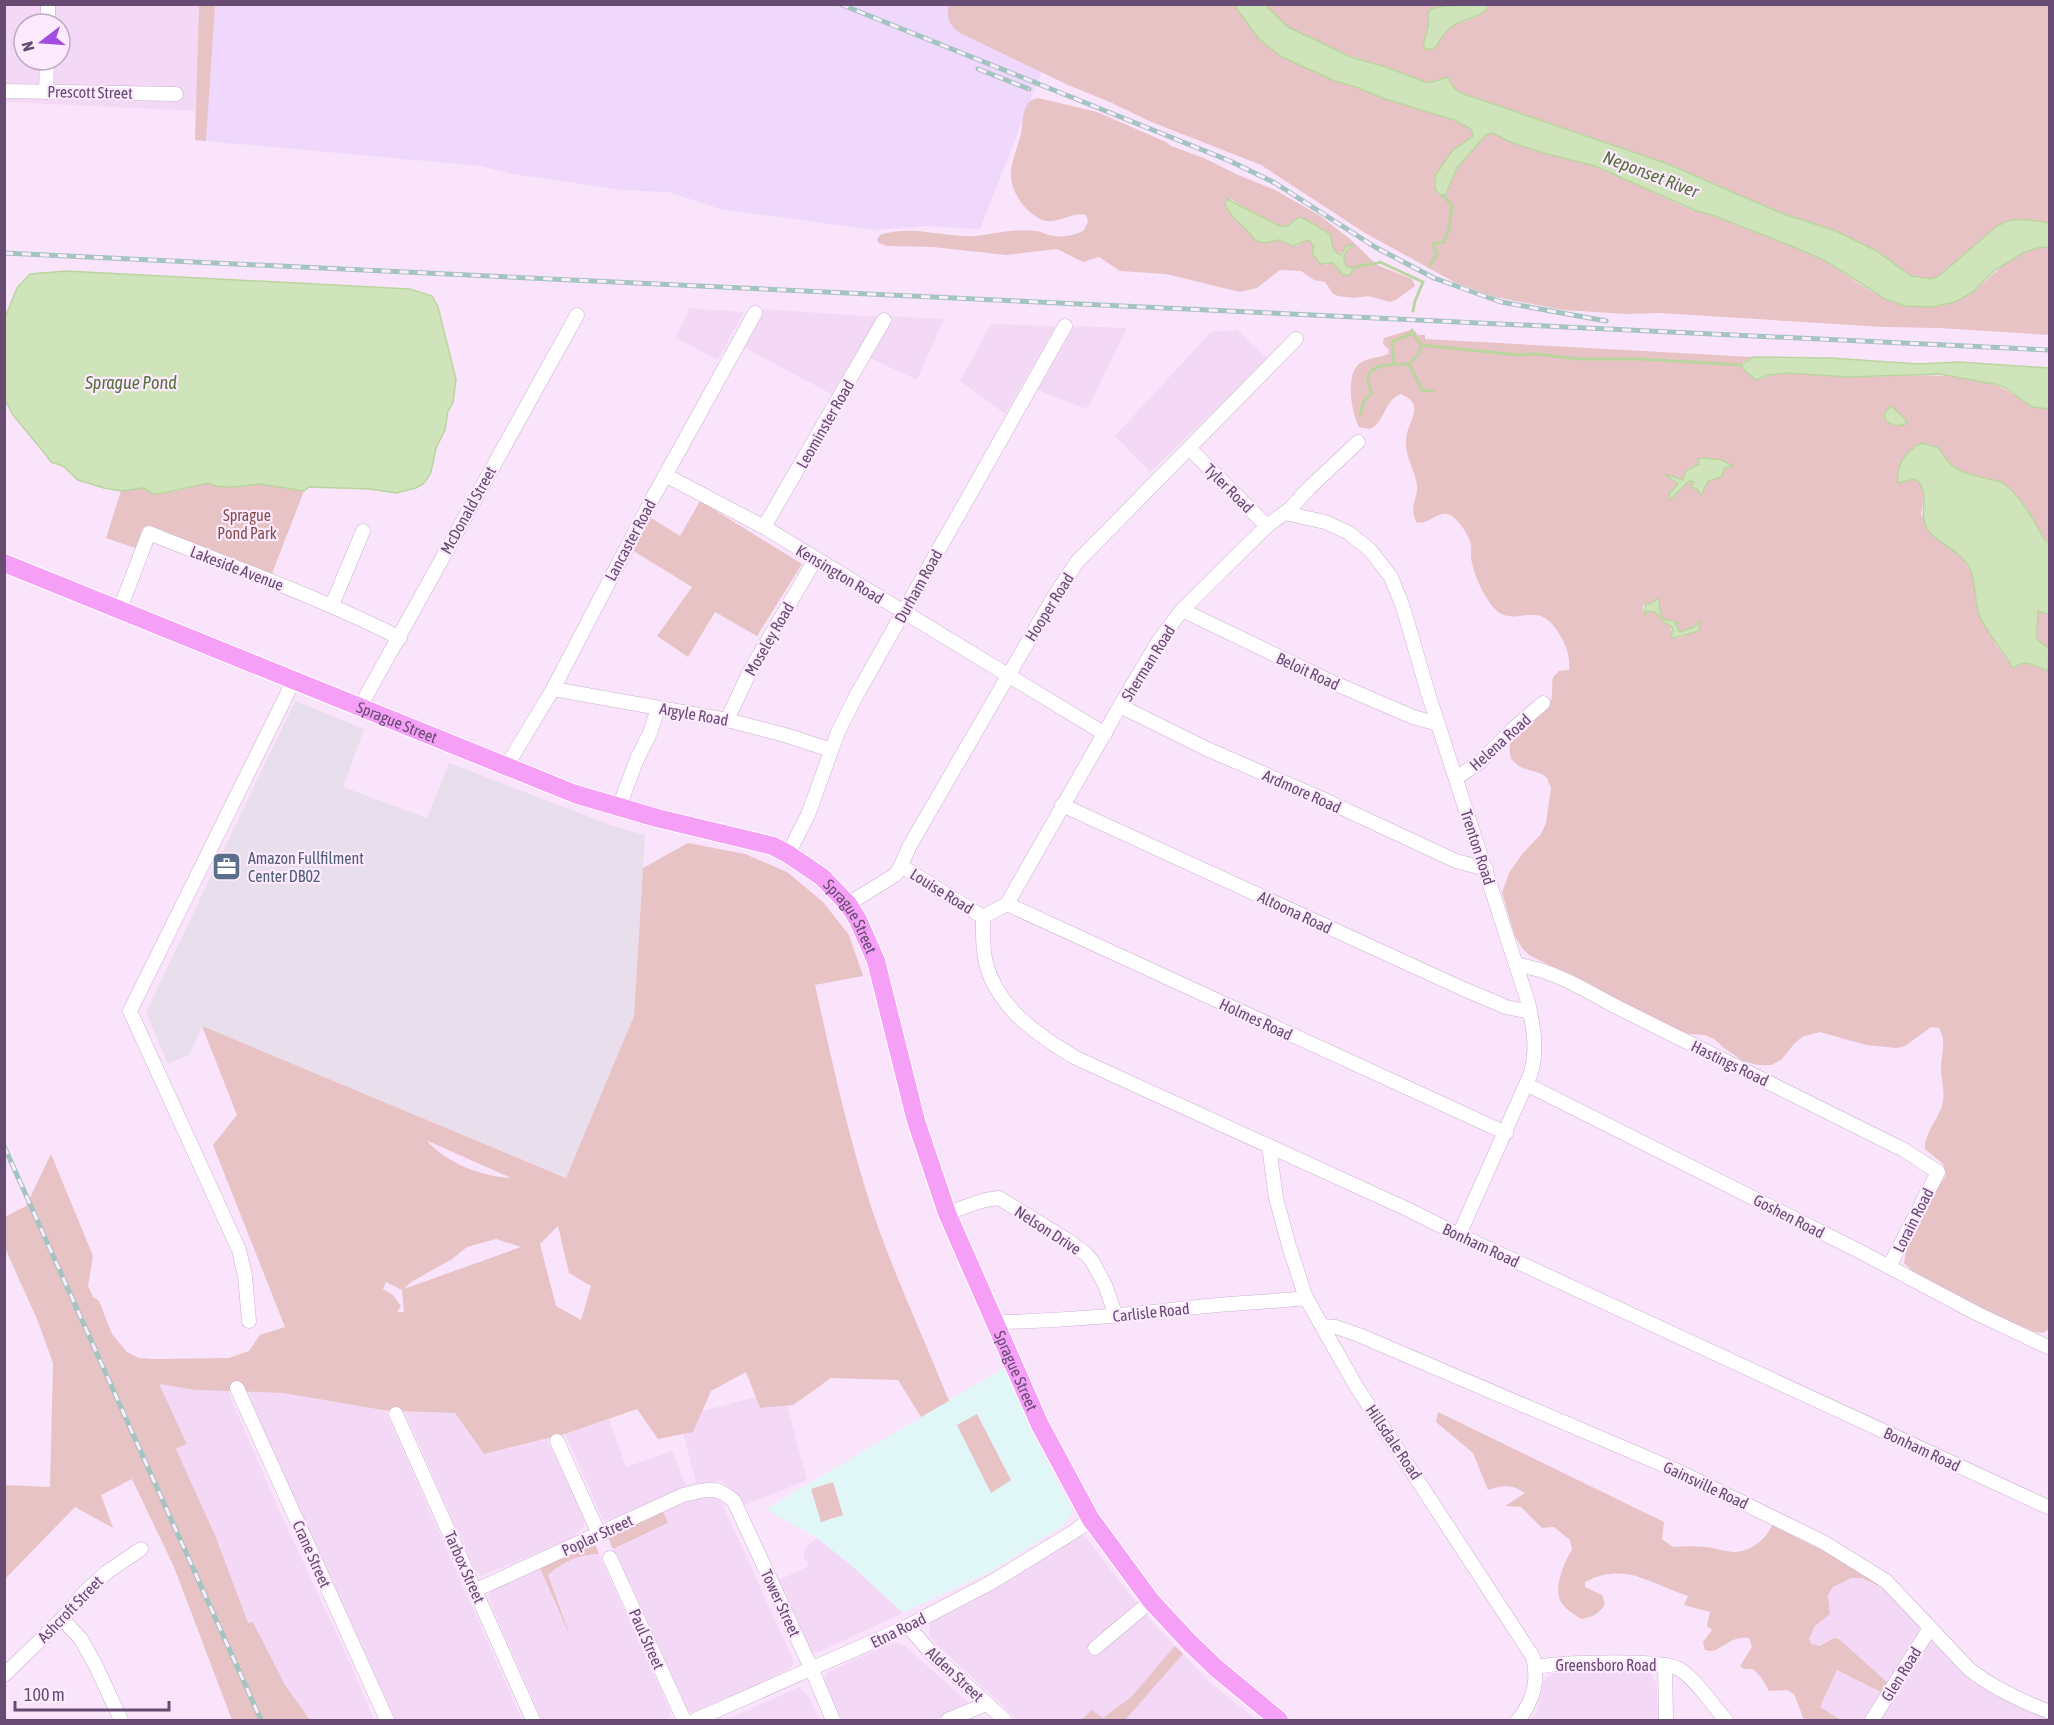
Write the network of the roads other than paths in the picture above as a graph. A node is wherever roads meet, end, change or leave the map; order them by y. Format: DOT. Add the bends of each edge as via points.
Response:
graph roads {
  1 [pos="47,72"];
  2 [pos="4,91"];
  3 [pos="46,92"];
  4 [pos="176,93"];
  5 [pos="755,314"];
  6 [pos="576,315"];
  7 [pos="884,320"];
  8 [pos="1065,326"];
  9 [pos="1296,339"];
  10 [pos="1358,442"];
  11 [pos="1190,449"];
  12 [pos="665,476"];
  13 [pos="1285,513"];
  14 [pos="1267,526"];
  15 [pos="764,527"];
  16 [pos="363,531"];
  17 [pos="815,560"];
  18 [pos="4,562"];
  19 [pos="332,605"];
  20 [pos="120,609"];
  21 [pos="1182,610"];
  22 [pos="903,612"];
  23 [pos="400,638"];
  24 [pos="1008,675"];
  25 [pos="294,680"];
  26 [pos="553,689"];
  27 [pos="1543,703"];
  28 [pos="1120,706"];
  29 [pos="360,707"];
  30 [pos="658,708"];
  31 [pos="727,720"];
  32 [pos="1438,723"];
  33 [pos="1105,734"];
  34 [pos="831,750"];
  35 [pos="506,768"];
  36 [pos="1456,778"];
  37 [pos="1062,805"];
  38 [pos="619,807"];
  39 [pos="788,854"];
  40 [pos="901,866"];
  41 [pos="1486,869"];
  42 [pos="848,904"];
  43 [pos="1007,904"];
  44 [pos="983,917"];
  45 [pos="1517,965"];
  46 [pos="1530,1012"];
  47 [pos="1528,1084"];
  48 [pos="1506,1133"];
  49 [pos="1269,1146"];
  50 [pos="1938,1172"];
  51 [pos="947,1214"];
  52 [pos="1459,1235"];
  53 [pos="1889,1267"];
  54 [pos="1306,1298"];
  55 [pos="1116,1316"];
  56 [pos="249,1322"];
  57 [pos="996,1325"];
  58 [pos="1322,1326"];
  59 [pos="2049,1348"];
  60 [pos="237,1388"];
  61 [pos="396,1414"];
  62 [pos="557,1441"];
  63 [pos="721,1490"];
  64 [pos="2049,1508"];
  65 [pos="1090,1518"];
  66 [pos="599,1534"];
  67 [pos="141,1549"];
  68 [pos="610,1558"];
  69 [pos="476,1590"];
  70 [pos="1151,1601"];
  71 [pos="62,1619"];
  72 [pos="908,1626"];
  73 [pos="1930,1628"];
  74 [pos="1095,1648"];
  75 [pos="1665,1665"];
  76 [pos="1536,1667"];
  77 [pos="812,1670"];
  78 [pos="4,1675"];
  79 [pos="986,1704"];
  80 [pos="2049,1712"];
  81 [pos="121,1720"];
  82 [pos="387,1720"];
  83 [pos="533,1720"];
  84 [pos="684,1720"];
  85 [pos="695,1720"];
  86 [pos="833,1720"];
  87 [pos="948,1720"];
  88 [pos="1005,1720"];
  89 [pos="1279,1720"];
  90 [pos="1518,1720"];
  91 [pos="1666,1720"];
  92 [pos="1726,1720"];
  93 [pos="1872,1720"];
  1 -- 3 [label="street"];
  2 -- 3 [label="street, Prescott Street"];
  3 -- 4 [label="street, Prescott Street"];
  5 -- 12 [label="street, Lancaster Road"];
  6 -- 23 [label="street, McDonald Street"];
  7 -- 15 [label="street, Leominster Road"];
  8 -- 22 [label="street, Durham Road"];
  9 -- 11 [label="street, Hooper Road"];
  10 -- 13 [label="street, Sherman Road"];
  11 -- 14 [label="street, Tyler Road"];
  11 -- 24 [label="street, Hooper Road" via="1077,562"];
  12 -- 15 [label="street, Kensington Road"];
  12 -- 26 [label="street, Lancaster Road"];
  13 -- 14 [label="street, Sherman Road"];
  13 -- 32 [label="street, Trenton Road" via="1344,530 1366,545 1383,565 1400,599"];
  14 -- 21 [label="street, Sherman Road"];
  15 -- 17 [label="street, Kensington Road"];
  16 -- 19 [label="street"];
  17 -- 22 [label="street, Kensington Road"];
  17 -- 31 [label="street, Moseley Road" via="751,669"];
  18 -- 20 [label="main road, Sprague Street"];
  19 -- 20 [label="street, Lakeside Avenue" via="149,533"];
  19 -- 23 [label="street, Lakeside Avenue"];
  20 -- 25 [label="main road, Sprague Street"];
  21 -- 28 [label="street, Sherman Road"];
  21 -- 32 [label="street, Beloit Road" via="1334,683 1418,719"];
  22 -- 24 [label="street, Kensington Road"];
  22 -- 34 [label="street, Durham Road"];
  23 -- 29 [label="street, McDonald Street"];
  24 -- 33 [label="street, Kensington Road"];
  24 -- 40 [label="street, Hooper Road"];
  25 -- 29 [label="main road, Sprague Street"];
  25 -- 56 [label="street" via="130,1011 239,1250"];
  26 -- 30 [label="street, Argyle Road"];
  26 -- 35 [label="street, Lancaster Road"];
  27 -- 36 [label="street, Helena Road" via="1480,762"];
  28 -- 33 [label="street, Sherman Road"];
  28 -- 41 [label="street, Ardmore Road" via="1456,861"];
  29 -- 35 [label="main road, Sprague Street"];
  30 -- 31 [label="street, Argyle Road"];
  30 -- 38 [label="street"];
  31 -- 34 [label="street, Argyle Road"];
  32 -- 36 [label="street, Trenton Road"];
  33 -- 37 [label="street, Sherman Road"];
  34 -- 39 [label="street, Durham Road" via="808,815"];
  35 -- 38 [label="main road, Sprague Street"];
  36 -- 41 [label="street, Trenton Road"];
  37 -- 43 [label="street, Sherman Road"];
  37 -- 46 [label="street, Altoona Road" via="1459,987 1506,1007"];
  38 -- 39 [label="main road, Sprague Street" via="773,846"];
  39 -- 42 [label="main road, Sprague Street" via="822,877"];
  40 -- 42 [label="street, Hooper Road" via="891,879"];
  40 -- 44 [label="street, Louise Road"];
  41 -- 45 [label="street, Trenton Road"];
  42 -- 51 [label="main road, Sprague Street" via="876,961 916,1121"];
  43 -- 44 [label="street"];
  43 -- 48 [label="street, Holmes Road"];
  44 -- 49 [label="street, Bonham Road" via="990,974 1003,998 1024,1023 1076,1058"];
  45 -- 46 [label="street, Trenton Road"];
  45 -- 50 [label="street, Hastings Road" via="1543,971 1587,990"];
  46 -- 47 [label="street, Trenton Road" via="1535,1053"];
  47 -- 48 [label="street, Trenton Road"];
  47 -- 53 [label="street, Goshen Road"];
  48 -- 52 [label="street, Trenton Road"];
  49 -- 52 [label="street, Bonham Road"];
  49 -- 54 [label="street, Hillsdale Road" via="1276,1198"];
  50 -- 53 [label="street, Lorain Road"];
  51 -- 55 [label="street, Nelson Drive" via="999,1198 1086,1254 1105,1285"];
  51 -- 57 [label="main road, Sprague Street"];
  52 -- 64 [label="street, Bonham Road"];
  53 -- 59 [label="street, Goshen Road"];
  54 -- 55 [label="street, Carlisle Road"];
  54 -- 58 [label="street, Hillsdale Road"];
  55 -- 57 [label="street, Carlisle Road"];
  57 -- 65 [label="main road, Sprague Street" via="1041,1425"];
  58 -- 73 [label="street, Gainsville Road" via="1359,1335 1680,1472 1823,1542 1886,1581"];
  58 -- 76 [label="street, Hillsdale Road" via="1356,1386 1526,1644"];
  60 -- 82 [label="street, Crane Street"];
  61 -- 69 [label="street, Tarbox Street"];
  62 -- 66 [label="street"];
  63 -- 66 [label="street, Poplar Street" via="683,1495"];
  63 -- 77 [label="street, Tower Street" via="734,1501"];
  65 -- 70 [label="main road, Sprague Street"];
  65 -- 72 [label="street, Etna Road" via="992,1582"];
  66 -- 69 [label="street, Poplar Street"];
  67 -- 71 [label="street, Ashcroft Street" via="92,1585"];
  68 -- 84 [label="street, Paul Street"];
  69 -- 83 [label="street, Tarbox Street"];
  70 -- 74 [label="street"];
  70 -- 89 [label="main road, Sprague Street" via="1216,1668"];
  71 -- 78 [label="street, Ashcroft Street"];
  71 -- 81 [label="street" via="81,1639"];
  72 -- 77 [label="street, Etna Road"];
  72 -- 79 [label="street, Alden Street"];
  73 -- 80 [label="street, Gainsville Road" via="1980,1677"];
  73 -- 93 [label="street, Glen Road"];
  75 -- 76 [label="street, Greensboro Road" via="1574,1663"];
  75 -- 91 [label="street"];
  75 -- 92 [label="street, Greensboro Road" via="1693,1681"];
  76 -- 90 [label="street" via="1533,1695"];
  77 -- 85 [label="street, Etna Road"];
  77 -- 86 [label="street, Tower Street"];
  79 -- 87 [label="street"];
  79 -- 88 [label="street, Alden Street"];
}
